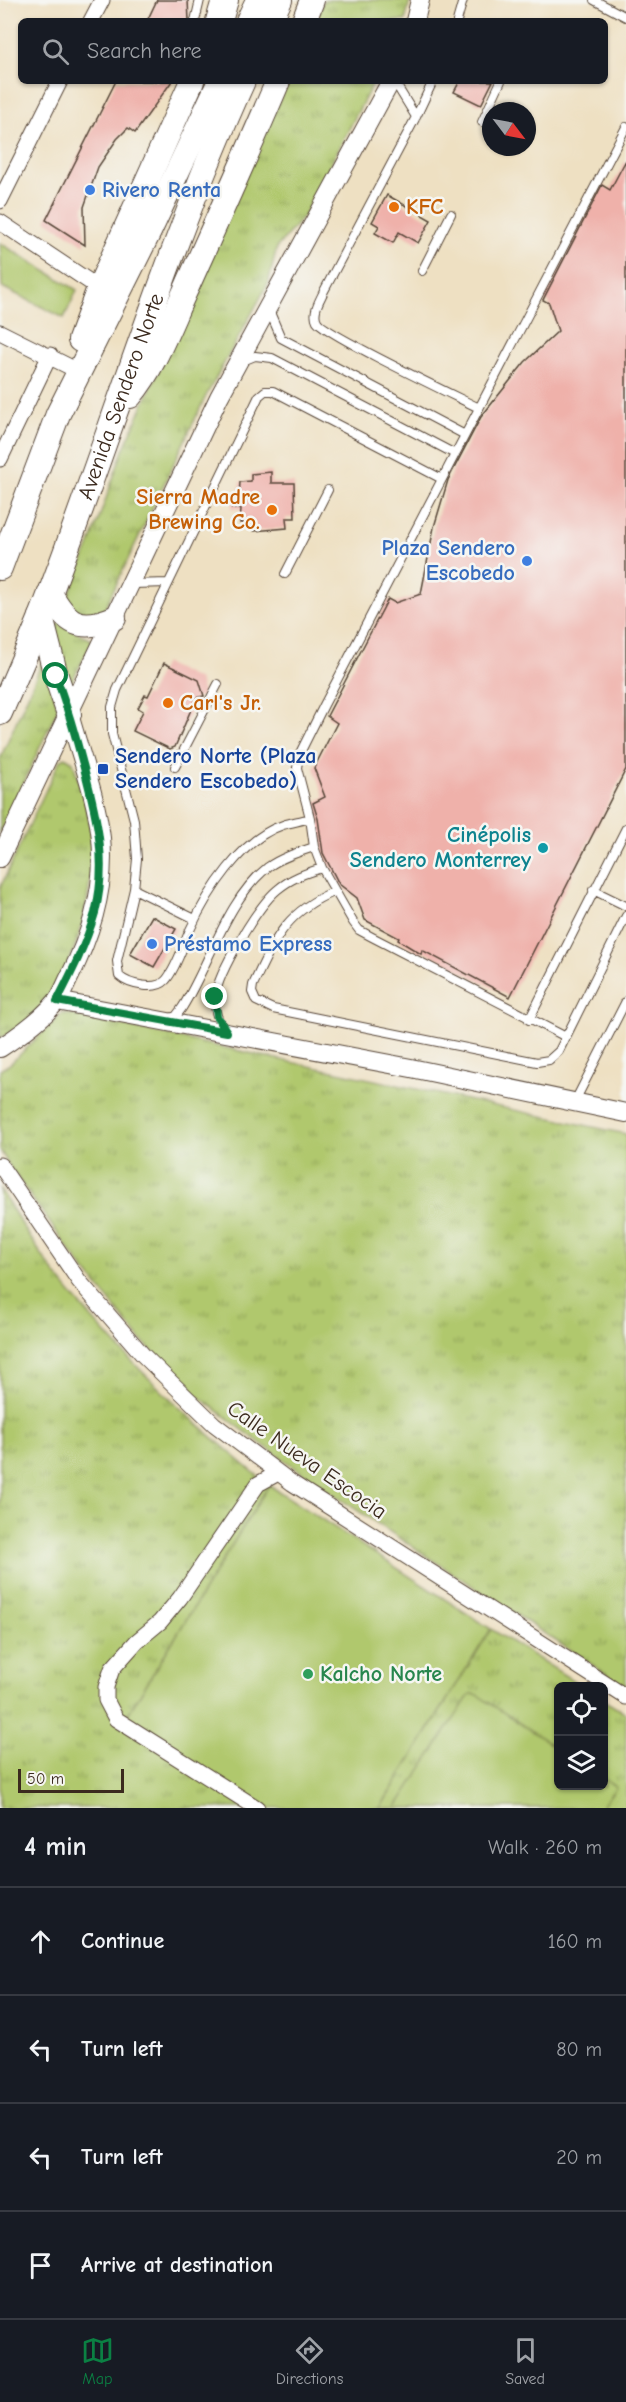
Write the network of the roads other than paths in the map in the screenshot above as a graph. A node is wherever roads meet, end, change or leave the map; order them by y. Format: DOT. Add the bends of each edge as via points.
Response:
graph roads {
  1 [pos="102,0"];
  2 [pos="200,0"];
  3 [pos="225,0"];
  4 [pos="235,0"];
  5 [pos="258,0"];
  6 [pos="280,0"];
  7 [pos="312,0"];
  8 [pos="420,0"];
  9 [pos="463,0"];
  10 [pos="594,0"];
  11 [pos="626,17"];
  12 [pos="93,18"];
  13 [pos="196,18"];
  14 [pos="221,18"];
  15 [pos="222,18"];
  16 [pos="249,18"];
  17 [pos="271,18"];
  18 [pos="305,18"];
  19 [pos="415,18"];
  20 [pos="458,18"];
  21 [pos="58,84"];
  22 [pos="219,84"];
  23 [pos="242,84"];
  24 [pos="277,84"];
  25 [pos="391,84"];
  26 [pos="395,84"];
  27 [pos="432,84"];
  28 [pos="500,84"];
  29 [pos="184,92"];
  30 [pos="491,102"];
  31 [pos="416,117"];
  32 [pos="626,127"];
  33 [pos="0,201"];
  34 [pos="451,214"];
  35 [pos="0,222"];
  36 [pos="422,271"];
  37 [pos="99,288"];
  38 [pos="268,306"];
  39 [pos="0,332"];
  40 [pos="50,355"];
  41 [pos="239,363"];
  42 [pos="78,370"];
  43 [pos="116,407"];
  44 [pos="479,408"];
  45 [pos="7,425"];
  46 [pos="465,435"];
  47 [pos="455,454"];
  48 [pos="0,459"];
  49 [pos="442,479"];
  50 [pos="328,490"];
  51 [pos="0,568"];
  52 [pos="285,574"];
  53 [pos="168,583"];
  54 [pos="130,584"];
  55 [pos="50,593"];
  56 [pos="41,617"];
  57 [pos="114,618"];
  58 [pos="218,684"];
  59 [pos="0,713"];
  60 [pos="69,714"];
  61 [pos="175,767"];
  62 [pos="310,818"];
  63 [pos="626,828"];
  64 [pos="314,846"];
  65 [pos="0,858"];
  66 [pos="322,868"];
  67 [pos="135,889"];
  68 [pos="593,890"];
  69 [pos="335,891"];
  70 [pos="626,906"];
  71 [pos="626,916"];
  72 [pos="195,919"];
  73 [pos="57,1001"];
  74 [pos="626,1001"];
  75 [pos="529,1020"];
  76 [pos="163,1021"];
  77 [pos="227,1032"];
  78 [pos="566,1037"];
  79 [pos="0,1048"];
  80 [pos="574,1101"];
  81 [pos="626,1113"];
  82 [pos="0,1165"];
  83 [pos="278,1473"];
  84 [pos="626,1697"];
  85 [pos="257,1808"];
  1 -- 12 [label="street"];
  2 -- 13 [label="lane"];
  3 -- 14 [label="highway"];
  4 -- 15 [label="main road"];
  5 -- 16 [label="main road"];
  6 -- 17 [label="main road"];
  7 -- 18 [label="main road"];
  8 -- 19 [label="street"];
  9 -- 20 [label="lane"];
  10 -- 11 [label="lane"];
  21 -- 33 [label="street"];
  22 -- 42 [label="main road, Avenida Sendero Norte"];
  23 -- 43 [label="main road, Avenida Sendero Norte" via="220,131"];
  24 -- 43 [label="main road" via="151,364 134,392"];
  25 -- 38 [label="street"];
  26 -- 31 [label="lane"];
  27 -- 31 [label="lane"];
  28 -- 30 [label="lane"];
  29 -- 37 [label="main road"];
  31 -- 44 [label="lane" via="324,291 315,311 316,320 344,340"];
  32 -- 44 [label="lane"];
  34 -- 36 [label="lane"];
  35 -- 37 [label="street"];
  37 -- 42 [label="main road" via="78,345"];
  38 -- 41 [label="street"];
  38 -- 46 [label="lane" via="281,338"];
  39 -- 40 [label="street"];
  40 -- 42 [label="street"];
  40 -- 45 [label="street"];
  41 -- 47 [label="lane" via="255,356 272,358"];
  41 -- 54 [label="street"];
  42 -- 51 [label="main road, Avenida Sendero Norte"];
  43 -- 55 [label="main road, Avenida Sendero Norte"];
  44 -- 46 [label="lane"];
  45 -- 48 [label="street"];
  46 -- 47 [label="lane"];
  47 -- 49 [label="lane"];
  49 -- 53 [label="lane" via="273,391 265,391 248,416"];
  49 -- 62 [label="lane" via="299,755 297,768"];
  50 -- 52 [label="lane"];
  53 -- 54 [label="lane"];
  53 -- 67 [label="lane" via="112,707 112,734 134,820"];
  54 -- 57 [label="street"];
  55 -- 56 [label="main road, Avenida Sendero Norte"];
  55 -- 57 [label="main road" via="69,620 80,625 97,625"];
  56 -- 59 [label="main road, Avenida Sendero Norte"];
  56 -- 60 [label="main road"];
  57 -- 60 [label="street"];
  58 -- 61 [label="lane"];
  60 -- 65 [label="street"];
  60 -- 73 [label="street" via="97,814 102,857 90,927"];
  62 -- 64 [label="lane"];
  62 -- 72 [label="lane" via="281,825 252,844 217,883"];
  63 -- 68 [label="lane"];
  64 -- 66 [label="lane"];
  64 -- 76 [label="lane" via="280,860 258,876 237,903 182,1008 176,1016"];
  66 -- 69 [label="lane"];
  66 -- 77 [label="lane" via="298,875 279,888 245,933 217,986 215,1008"];
  67 -- 72 [label="lane"];
  67 -- 72 [label="lane" via="117,965 117,974 124,980 156,986 166,980"];
  68 -- 70 [label="lane"];
  68 -- 75 [label="lane"];
  69 -- 75 [label="lane" via="364,933"];
  69 -- 78 [label="lane" via="298,912 281,931 253,985 253,996 261,1004 537,1062 555,1057"];
  71 -- 78 [label="lane"];
  73 -- 76 [label="street"];
  73 -- 79 [label="street"];
  74 -- 80 [label="lane"];
  75 -- 78 [label="lane"];
  76 -- 77 [label="street"];
  77 -- 80 [label="street"];
  80 -- 81 [label="street"];
  82 -- 83 [label="street, Calle Nueva Escocia" via="79,1281 142,1355 214,1424"];
  83 -- 84 [label="street, Calle Nueva Escocia"];
  83 -- 85 [label="street" via="251,1492 180,1598 124,1654 112,1669 106,1687 106,1700 116,1719"];
}
